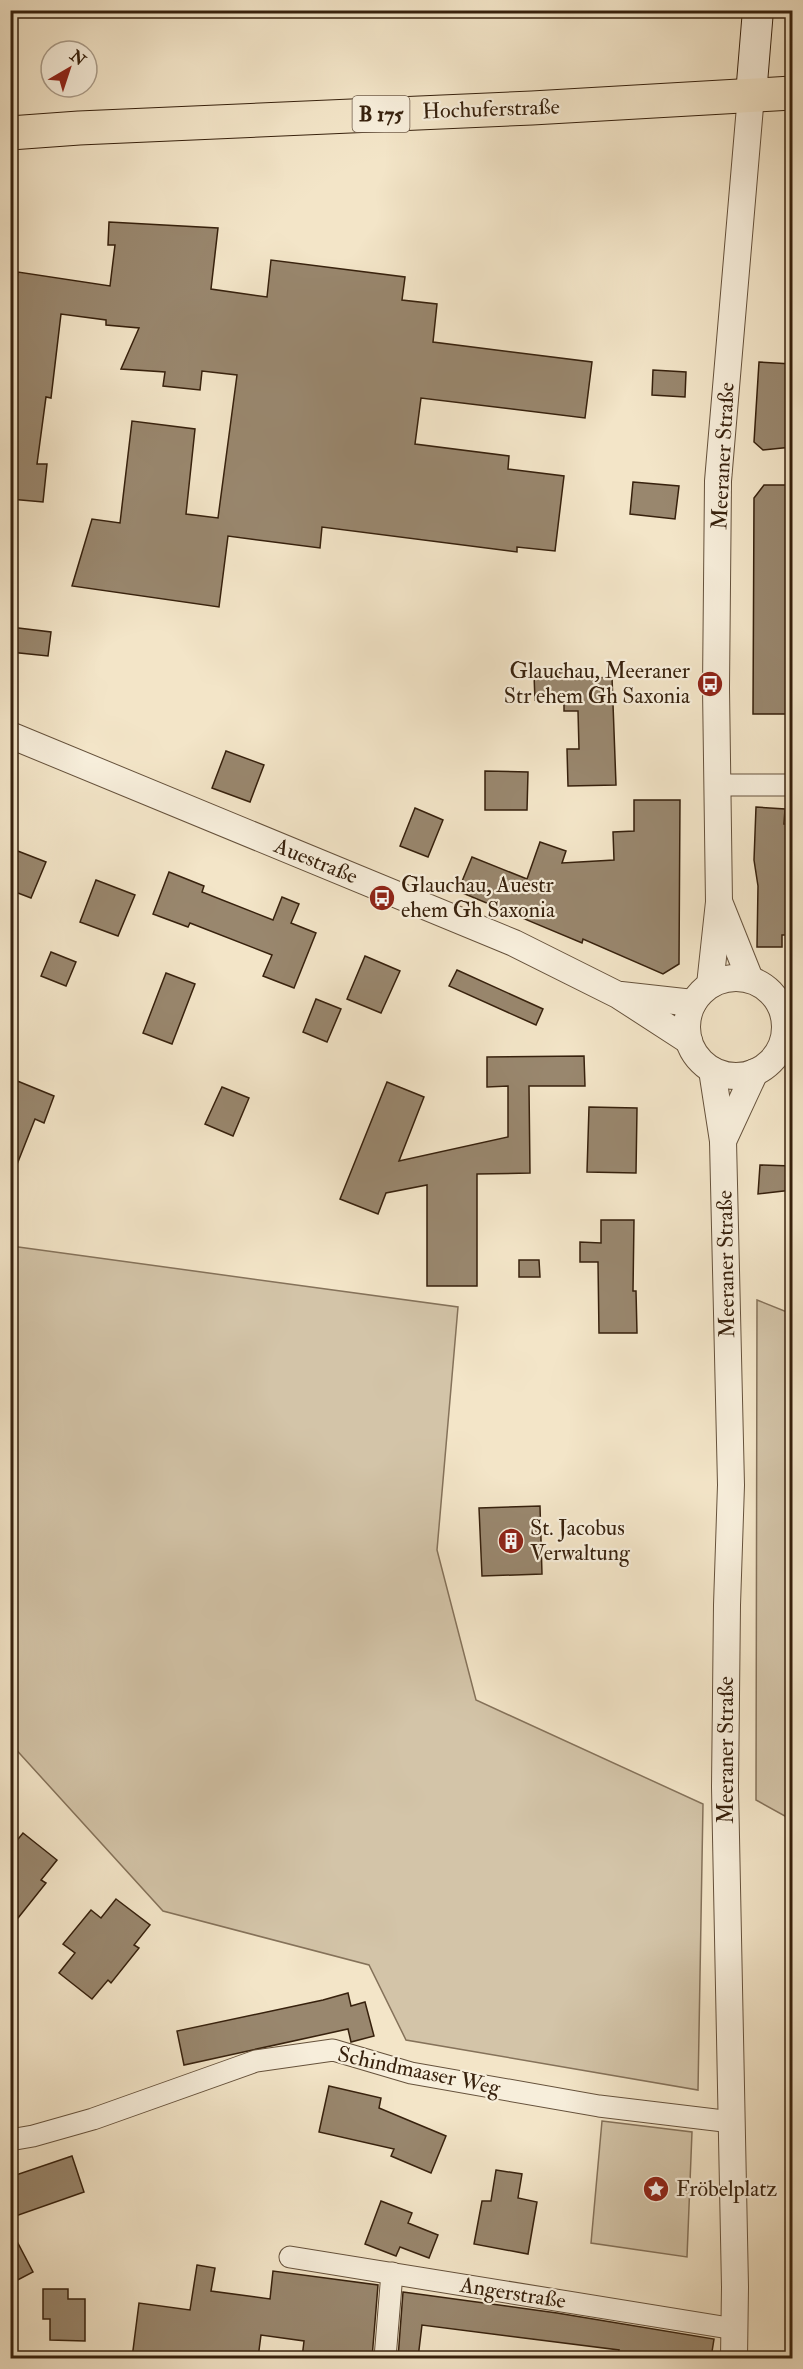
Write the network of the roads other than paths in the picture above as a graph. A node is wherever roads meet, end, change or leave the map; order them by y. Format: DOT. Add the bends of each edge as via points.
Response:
graph roads {
  1 [pos="757,21"];
  2 [pos="792,93"];
  3 [pos="751,95"];
  4 [pos="10,133"];
  5 [pos="10,735"];
  6 [pos="716,785"];
  7 [pos="792,785"];
  8 [pos="719,902"];
  9 [pos="750,980"];
  10 [pos="701,994"];
  11 [pos="618,995"];
  12 [pos="789,1025"];
  13 [pos="689,1041"];
  14 [pos="773,1067"];
  15 [pos="712,1070"];
  16 [pos="723,1141"];
  17 [pos="732,2122"];
  18 [pos="10,2140"];
  19 [pos="290,2257"];
  20 [pos="392,2272"];
  21 [pos="735,2330"];
  22 [pos="385,2358"];
  23 [pos="734,2358"];
  1 -- 3 [label="main road, Meeraner Straße"];
  2 -- 3 [label="main road, Hochuferstraße / B 175"];
  3 -- 4 [label="main road, Hochuferstraße / B 175"];
  3 -- 6 [label="street, Meeraner Straße" via="718,481"];
  5 -- 11 [label="street, Auestraße" via="514,943"];
  6 -- 7 [label="street"];
  6 -- 8 [label="street, Meeraner Straße"];
  8 -- 9 [label="street, Meeraner Straße"];
  8 -- 10 [label="street, Meeraner Straße"];
  9 -- 10 [label="street" via="723,979"];
  9 -- 12 [label="street" via="776,998"];
  10 -- 11 [label="street, Auestraße"];
  10 -- 13 [label="street" via="687,1027"];
  11 -- 13 [label="street, Auestraße"];
  12 -- 14 [label="street"];
  13 -- 15 [label="street" via="698,1058"];
  14 -- 15 [label="street" via="741,1076"];
  14 -- 16 [label="street, Meeraner Straße"];
  15 -- 16 [label="street, Meeraner Straße"];
  16 -- 17 [label="street, Meeraner Straße" via="731,1485 725,1787"];
  17 -- 18 [label="street, Schindmaaser Weg" via="599,2106 411,2073 333,2050 256,2061 93,2119"];
  17 -- 21 [label="street, Meeraner Straße"];
  19 -- 20 [label="street, Angerstraße"];
  20 -- 21 [label="street, Angerstraße"];
  20 -- 22 [label="street"];
  21 -- 23 [label="street, Meeraner Straße"];
}
